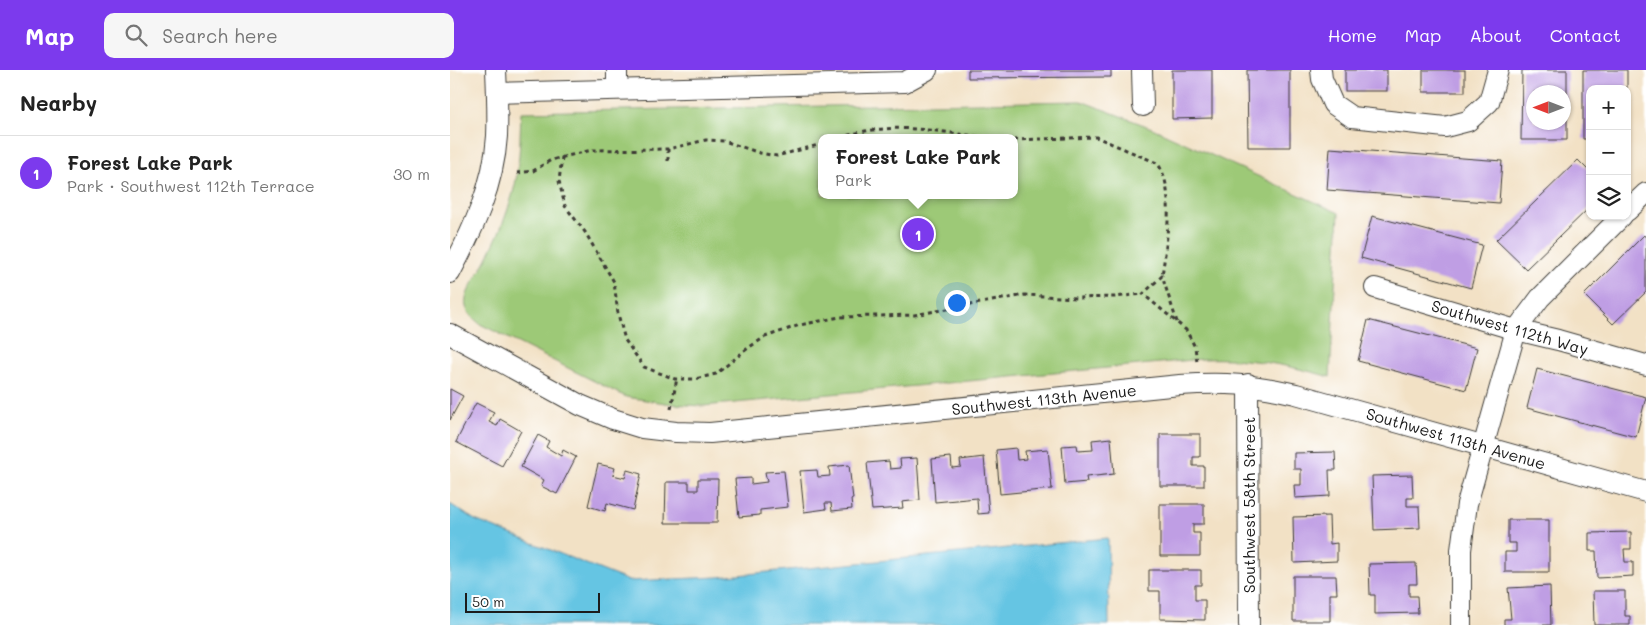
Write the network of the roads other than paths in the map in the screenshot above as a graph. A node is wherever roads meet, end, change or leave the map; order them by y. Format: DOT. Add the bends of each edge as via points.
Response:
graph roads {
  1 [pos="496,70"];
  2 [pos="927,70"];
  3 [pos="1142,70"];
  4 [pos="1498,70"];
  5 [pos="1322,75"];
  6 [pos="778,78"];
  7 [pos="617,79"];
  8 [pos="497,93"];
  9 [pos="1143,106"];
  10 [pos="1646,193"];
  11 [pos="1631,207"];
  12 [pos="1618,220"];
  13 [pos="450,273"];
  14 [pos="1374,288"];
  15 [pos="1516,330"];
  16 [pos="450,334"];
  17 [pos="1646,365"];
  18 [pos="1248,384"];
  19 [pos="1483,446"];
  20 [pos="1646,492"];
  21 [pos="1249,625"];
  22 [pos="1461,625"];
  1 -- 8 [label="street"];
  2 -- 6 [label="street" via="905,82"];
  3 -- 9 [label="street"];
  4 -- 5 [label="street" via="1489,102 1468,121 1446,127 1352,117 1333,104"];
  6 -- 7 [label="street"];
  7 -- 8 [label="street"];
  8 -- 13 [label="street" via="497,136 489,181 475,223"];
  10 -- 11 [label="street"];
  12 -- 15 [label="street" via="1540,298"];
  14 -- 15 [label="street, Southwest 112th Way"];
  15 -- 17 [label="street, Southwest 112th Way"];
  15 -- 19 [label="street"];
  16 -- 18 [label="street, Southwest 113th Avenue" via="580,405 642,428 676,432 710,434 1180,385"];
  18 -- 19 [label="street, Southwest 113th Avenue" via="1296,394"];
  18 -- 21 [label="street, Southwest 58th Street"];
  19 -- 20 [label="street, Southwest 113th Avenue"];
  19 -- 22 [label="street" via="1463,526"];
}
